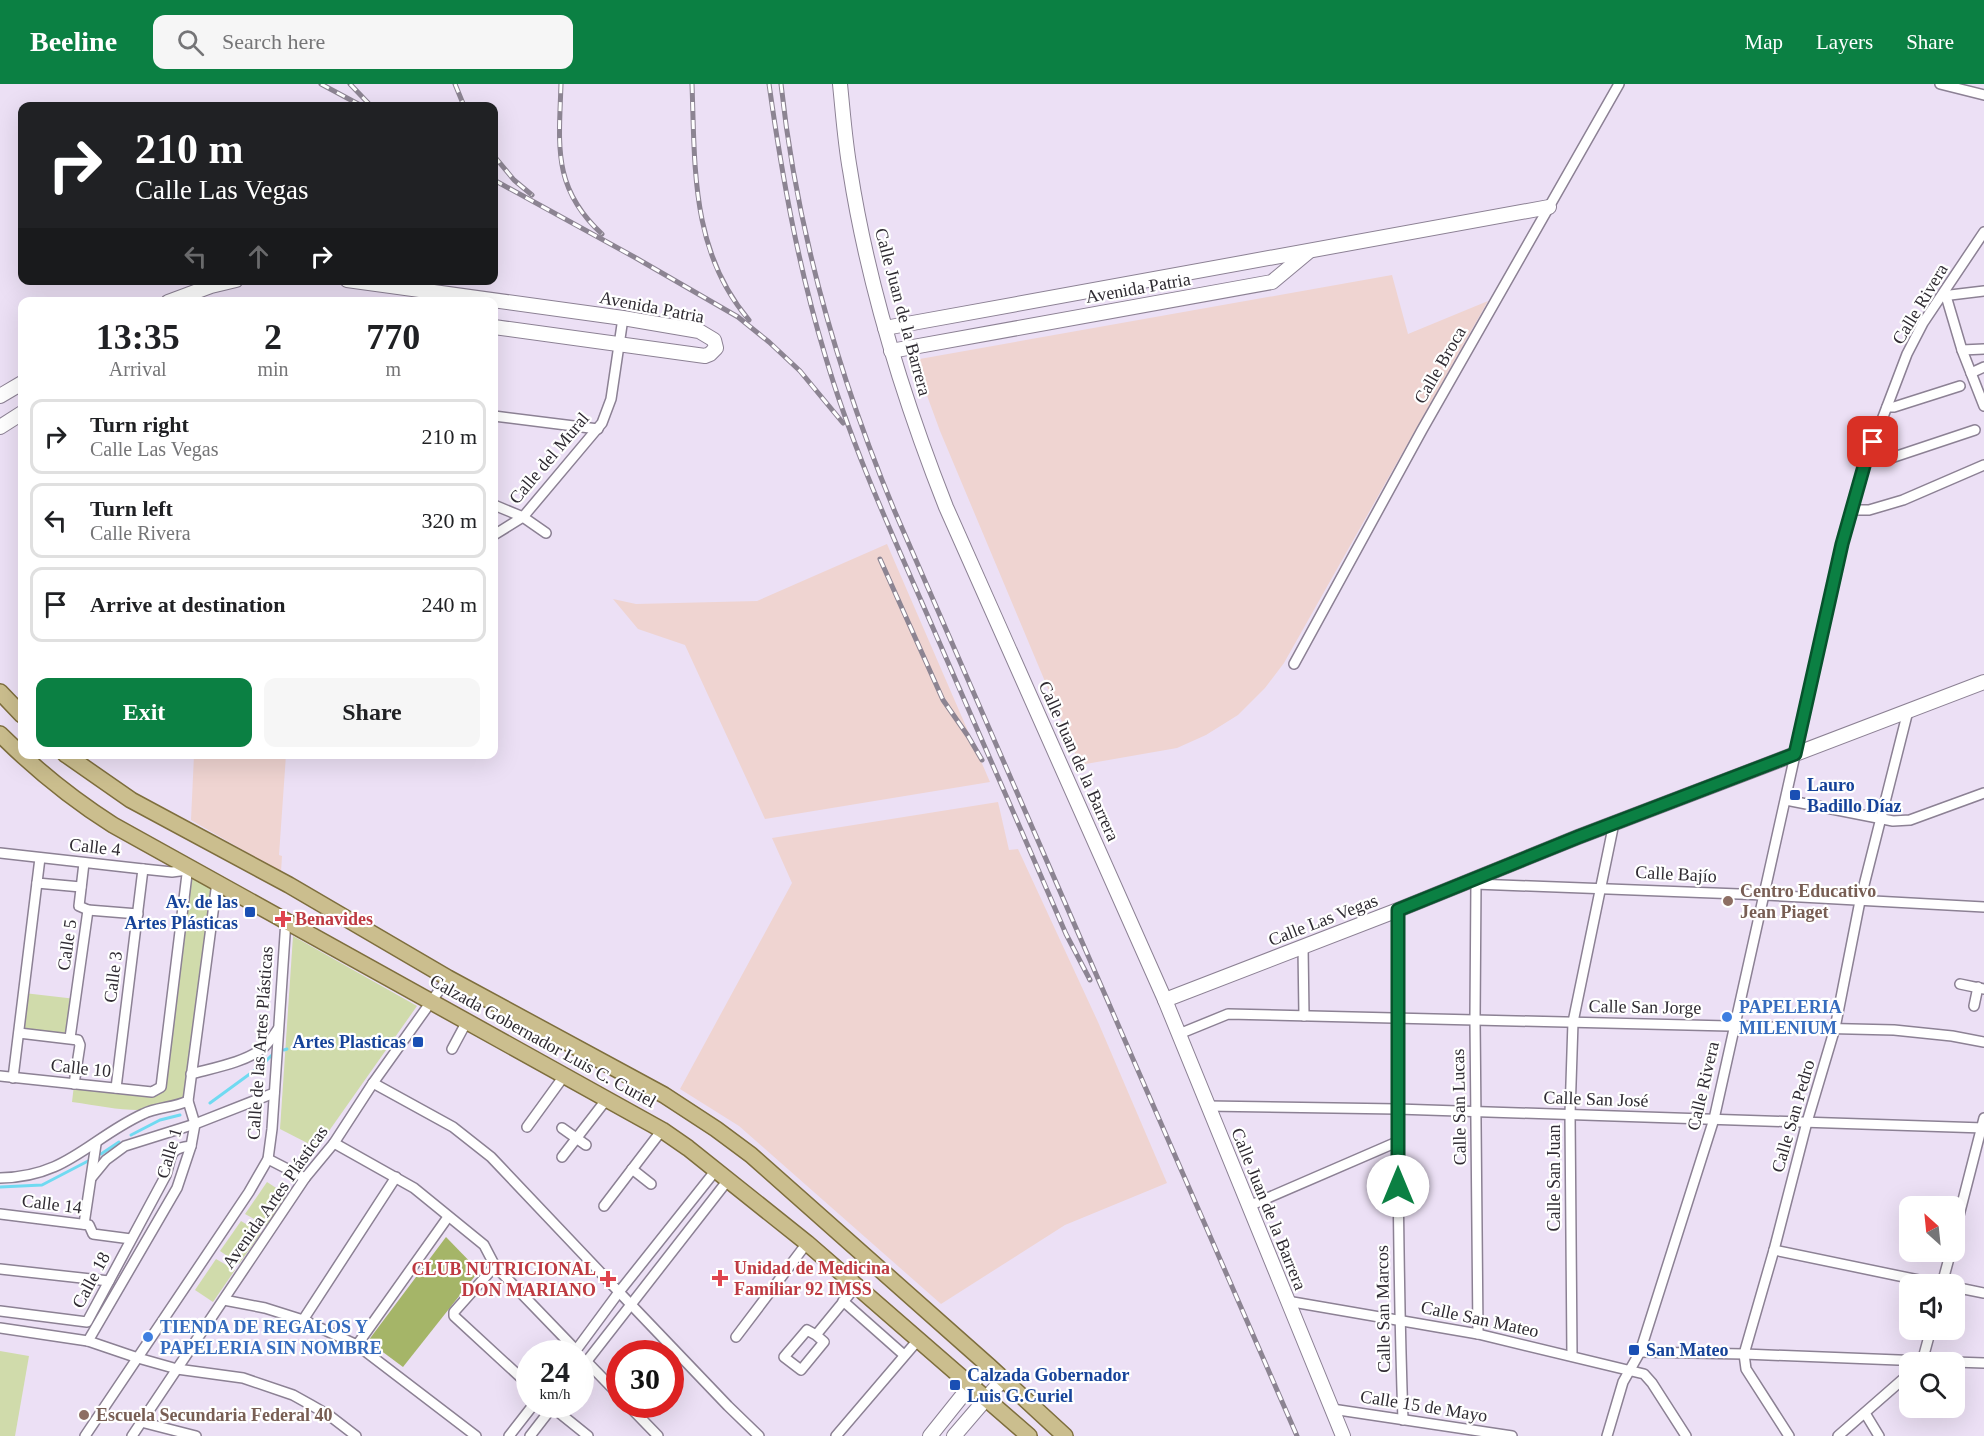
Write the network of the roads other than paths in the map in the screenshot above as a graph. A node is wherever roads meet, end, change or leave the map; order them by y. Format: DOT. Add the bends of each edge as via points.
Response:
graph roads {
  1 [pos="840,84"];
  2 [pos="1619,84"];
  3 [pos="1940,84"];
  4 [pos="1984,95"];
  5 [pos="1549,207"];
  6 [pos="1984,232"];
  7 [pos="1310,251"];
  8 [pos="215,285"];
  9 [pos="383,285"];
  10 [pos="1984,291"];
  11 [pos="1944,296"];
  12 [pos="181,297"];
  13 [pos="470,297"];
  14 [pos="498,301"];
  15 [pos="623,318"];
  16 [pos="498,328"];
  17 [pos="885,328"];
  18 [pos="619,344"];
  19 [pos="1984,349"];
  20 [pos="1962,350"];
  21 [pos="891,351"];
  22 [pos="1984,367"];
  23 [pos="1971,372"];
  24 [pos="18,385"];
  25 [pos="1960,386"];
  26 [pos="0,396"];
  27 [pos="1984,406"];
  28 [pos="1887,407"];
  29 [pos="18,416"];
  30 [pos="498,416"];
  31 [pos="0,427"];
  32 [pos="598,429"];
  33 [pos="1975,430"];
  34 [pos="1866,459"];
  35 [pos="1984,465"];
  36 [pos="498,507"];
  37 [pos="1852,507"];
  38 [pos="523,517"];
  39 [pos="498,533"];
  40 [pos="546,533"];
  41 [pos="1294,664"];
  42 [pos="1984,682"];
  43 [pos="0,692"];
  44 [pos="18,711"];
  45 [pos="1908,711"];
  46 [pos="0,734"];
  47 [pos="18,752"];
  48 [pos="1795,754"];
  49 [pos="26,759"];
  50 [pos="72,759"];
  51 [pos="1984,793"];
  52 [pos="1786,800"];
  53 [pos="1881,818"];
  54 [pos="1614,823"];
  55 [pos="0,853"];
  56 [pos="40,858"];
  57 [pos="84,863"];
  58 [pos="187,868"];
  59 [pos="143,869"];
  60 [pos="217,882"];
  61 [pos="1476,882"];
  62 [pos="37,883"];
  63 [pos="81,887"];
  64 [pos="1600,888"];
  65 [pos="1765,895"];
  66 [pos="1860,901"];
  67 [pos="1984,907"];
  68 [pos="88,910"];
  69 [pos="1398,910"];
  70 [pos="138,914"];
  71 [pos="286,920"];
  72 [pos="1303,947"];
  73 [pos="448,978"];
  74 [pos="1960,984"];
  75 [pos="1981,988"];
  76 [pos="431,1000"];
  77 [pos="1165,1000"];
  78 [pos="1974,1006"];
  79 [pos="1304,1016"];
  80 [pos="1398,1018"];
  81 [pos="1474,1019"];
  82 [pos="467,1021"];
  83 [pos="1573,1022"];
  84 [pos="1734,1025"];
  85 [pos="1835,1028"];
  86 [pos="278,1029"];
  87 [pos="19,1032"];
  88 [pos="1179,1035"];
  89 [pos="74,1039"];
  90 [pos="1984,1042"];
  91 [pos="452,1049"];
  92 [pos="192,1074"];
  93 [pos="0,1076"];
  94 [pos="564,1076"];
  95 [pos="13,1078"];
  96 [pos="373,1083"];
  97 [pos="74,1084"];
  98 [pos="116,1088"];
  99 [pos="274,1093"];
  100 [pos="606,1100"];
  101 [pos="188,1101"];
  102 [pos="1208,1106"];
  103 [pos="1397,1109"];
  104 [pos="1475,1112"];
  105 [pos="1570,1114"];
  106 [pos="1714,1119"];
  107 [pos="1807,1122"];
  108 [pos="195,1124"];
  109 [pos="1983,1124"];
  110 [pos="527,1127"];
  111 [pos="562,1128"];
  112 [pos="662,1130"];
  113 [pos="577,1138"];
  114 [pos="1397,1142"];
  115 [pos="334,1143"];
  116 [pos="96,1144"];
  117 [pos="586,1145"];
  118 [pos="191,1146"];
  119 [pos="562,1157"];
  120 [pos="268,1159"];
  121 [pos="632,1169"];
  122 [pos="716,1170"];
  123 [pos="92,1177"];
  124 [pos="396,1177"];
  125 [pos="305,1178"];
  126 [pos="0,1179"];
  127 [pos="728,1180"];
  128 [pos="651,1184"];
  129 [pos="1964,1196"];
  130 [pos="604,1206"];
  131 [pos="1249,1206"];
  132 [pos="0,1214"];
  133 [pos="448,1217"];
  134 [pos="84,1224"];
  135 [pos="131,1239"];
  136 [pos="807,1243"];
  137 [pos="1774,1250"];
  138 [pos="495,1266"];
  139 [pos="0,1269"];
  140 [pos="1899,1276"];
  141 [pos="109,1281"];
  142 [pos="857,1285"];
  143 [pos="1965,1289"];
  144 [pos="619,1292"];
  145 [pos="1984,1293"];
  146 [pos="224,1300"];
  147 [pos="843,1301"];
  148 [pos="1287,1301"];
  149 [pos="631,1304"];
  150 [pos="0,1311"];
  151 [pos="303,1320"];
  152 [pos="1399,1320"];
  153 [pos="0,1328"];
  154 [pos="1478,1334"];
  155 [pos="816,1335"];
  156 [pos="736,1337"];
  157 [pos="564,1340"];
  158 [pos="584,1340"];
  159 [pos="918,1340"];
  160 [pos="88,1341"];
  161 [pos="357,1345"];
  162 [pos="1640,1352"];
  163 [pos="594,1353"];
  164 [pos="1744,1354"];
  165 [pos="904,1355"];
  166 [pos="1572,1356"];
  167 [pos="138,1358"];
  168 [pos="1899,1361"];
  169 [pos="1965,1362"];
  170 [pos="1984,1363"];
  171 [pos="989,1366"];
  172 [pos="177,1369"];
  173 [pos="594,1369"];
  174 [pos="1629,1370"];
  175 [pos="516,1373"];
  176 [pos="1003,1379"];
  177 [pos="606,1382"];
  178 [pos="1899,1383"];
  179 [pos="971,1385"];
  180 [pos="985,1398"];
  181 [pos="1332,1409"];
  182 [pos="1865,1413"];
  183 [pos="523,1418"];
  184 [pos="544,1418"];
  185 [pos="567,1418"];
  186 [pos="641,1418"];
  187 [pos="1402,1420"];
  188 [pos="141,1422"];
  189 [pos="84,1436"];
  190 [pos="132,1436"];
  191 [pos="196,1436"];
  192 [pos="356,1436"];
  193 [pos="476,1436"];
  194 [pos="509,1436"];
  195 [pos="530,1436"];
  196 [pos="588,1436"];
  197 [pos="658,1436"];
  198 [pos="759,1436"];
  199 [pos="836,1436"];
  200 [pos="930,1436"];
  201 [pos="954,1436"];
  202 [pos="1029,1436"];
  203 [pos="1065,1436"];
  204 [pos="1343,1436"];
  205 [pos="1512,1436"];
  206 [pos="1606,1436"];
  207 [pos="1686,1436"];
  208 [pos="1789,1436"];
  209 [pos="1838,1436"];
  210 [pos="1879,1436"];
  1 -- 17 [label="street, Calle Juan de la Barrera" via="850,170"];
  2 -- 5 [label="street, Calle Broca"];
  3 -- 4 [label="street"];
  5 -- 7 [label="street, Avenida Patria"];
  5 -- 41 [label="street, Calle Broca"];
  6 -- 11 [label="street, Calle Rivera"];
  7 -- 17 [label="street, Avenida Patria"];
  7 -- 21 [label="street, Avenida Patria" via="1272,282"];
  8 -- 12 [label="street"];
  9 -- 13 [label="street, Avenida Patria"];
  10 -- 11 [label="street"];
  11 -- 20 [label="street"];
  11 -- 28 [label="street, Calle Rivera" via="1923,323 1907,354"];
  14 -- 15 [label="street, Avenida Patria"];
  15 -- 18 [label="street, Calle del Mural"];
  15 -- 18 [label="street, Avenida Patria" via="699,332 714,340 716,348 705,356"];
  16 -- 18 [label="street, Avenida Patria"];
  17 -- 21 [label="street, Calle Juan de la Barrera"];
  18 -- 32 [label="street, Calle del Mural" via="611,399"];
  19 -- 20 [label="street"];
  20 -- 23 [label="street"];
  21 -- 77 [label="street, Calle Juan de la Barrera" via="946,507"];
  22 -- 23 [label="street"];
  23 -- 27 [label="street"];
  24 -- 26 [label="street"];
  25 -- 28 [label="street"];
  28 -- 34 [label="street, Calle Rivera"];
  29 -- 31 [label="street"];
  30 -- 32 [label="street"];
  32 -- 38 [label="street, Calle del Mural"];
  33 -- 34 [label="street" via="1885,460"];
  34 -- 37 [label="street, Calle Rivera"];
  35 -- 37 [label="street" via="1903,500 1869,510"];
  36 -- 38 [label="street"];
  37 -- 48 [label="street, Calle Rivera"];
  38 -- 39 [label="street, Calle del Mural"];
  38 -- 40 [label="street"];
  42 -- 45 [label="street, Calle Las Vegas"];
  43 -- 44 [label="main road"];
  45 -- 48 [label="street, Calle Las Vegas"];
  45 -- 53 [label="street, Calle San Pedro"];
  46 -- 47 [label="main road, Calzada Gobernador Luis C. Curiel"];
  48 -- 52 [label="street, Calle Rivera"];
  48 -- 54 [label="street, Calle Las Vegas"];
  49 -- 58 [label="main road, Calzada Gobernador Luis C. Curiel" via="78,803"];
  50 -- 73 [label="main road, Calzada Gobernador Luis C. Curiel" via="131,800 289,885"];
  51 -- 53 [label="street" via="1910,820"];
  52 -- 53 [label="street"];
  52 -- 65 [label="street, Calle Rivera"];
  53 -- 66 [label="street, Calle San Pedro"];
  54 -- 61 [label="street, Calle Las Vegas"];
  54 -- 64 [label="street, Calle San Juan"];
  55 -- 56 [label="street, Calle 4"];
  56 -- 57 [label="street, Calle 4"];
  56 -- 62 [label="street"];
  57 -- 59 [label="street, Calle 4"];
  57 -- 63 [label="street, Calle 5"];
  58 -- 59 [label="street, Calle 4" via="172,872"];
  58 -- 60 [label="main road, Calzada Gobernador Luis C. Curiel"];
  58 -- 98 [label="street, Calle 10" via="162,1083 152,1092"];
  59 -- 70 [label="street, Calle 3"];
  60 -- 71 [label="main road, Calzada Gobernador Luis C. Curiel"];
  60 -- 92 [label="street, Calle 1"];
  61 -- 64 [label="street, Calle Bajío"];
  61 -- 69 [label="street, Calle Las Vegas"];
  61 -- 81 [label="street, Calle San Lucas"];
  62 -- 63 [label="street"];
  62 -- 87 [label="street"];
  63 -- 68 [label="street, Calle 5" via="79,906"];
  64 -- 65 [label="street, Calle Bajío"];
  64 -- 83 [label="street, Calle San Juan"];
  65 -- 66 [label="street, Calle Bajío"];
  65 -- 84 [label="street, Calle Rivera"];
  66 -- 67 [label="street, Calle Bajío"];
  66 -- 85 [label="street, Calle San Pedro"];
  68 -- 70 [label="street"];
  68 -- 89 [label="street, Calle 5"];
  69 -- 72 [label="street, Calle Las Vegas"];
  69 -- 80 [label="street, Calle San Marcos"];
  70 -- 98 [label="street, Calle 3"];
  71 -- 76 [label="main road, Calzada Gobernador Luis C. Curiel"];
  71 -- 86 [label="street, Calle de las Artes Plásticas"];
  72 -- 77 [label="street, Calle Las Vegas"];
  72 -- 79 [label="street"];
  73 -- 76 [label="street, Avenida Artes Plásticas"];
  73 -- 171 [label="main road, Calzada Gobernador Luis C. Curiel" via="663,1095 716,1129 751,1155"];
  74 -- 75 [label="street"];
  75 -- 78 [label="street"];
  76 -- 82 [label="main road, Calzada Gobernador Luis C. Curiel"];
  76 -- 96 [label="street, Avenida Artes Plásticas"];
  77 -- 88 [label="street, Calle Juan de la Barrera"];
  79 -- 80 [label="street, Calle San Jorge"];
  79 -- 88 [label="street, Calle San Jorge" via="1228,1014"];
  80 -- 81 [label="street, Calle San Jorge"];
  80 -- 103 [label="street, Calle San Marcos"];
  81 -- 83 [label="street, Calle San Jorge"];
  81 -- 104 [label="street, Calle San Lucas"];
  82 -- 91 [label="street"];
  82 -- 94 [label="main road, Calzada Gobernador Luis C. Curiel"];
  83 -- 84 [label="street, Calle San Jorge"];
  83 -- 105 [label="street, Calle San Juan"];
  84 -- 85 [label="street, Calle San Jorge"];
  84 -- 106 [label="street, Calle Rivera"];
  85 -- 90 [label="street, Calle San Jorge" via="1894,1030"];
  85 -- 107 [label="street, Calle San Pedro"];
  86 -- 92 [label="street" via="256,1052"];
  86 -- 99 [label="street, Calle de las Artes Plásticas"];
  87 -- 89 [label="street"];
  87 -- 95 [label="street"];
  88 -- 102 [label="street, Calle Juan de la Barrera"];
  89 -- 97 [label="street, Calle 5" via="80,1045"];
  92 -- 101 [label="street, Calle 1"];
  93 -- 95 [label="street, Calle 10"];
  94 -- 100 [label="main road, Calzada Gobernador Luis C. Curiel"];
  94 -- 110 [label="street"];
  95 -- 97 [label="street, Calle 10"];
  96 -- 115 [label="street, Avenida Artes Plásticas"];
  96 -- 144 [label="street" via="453,1127 491,1157"];
  97 -- 98 [label="street, Calle 10"];
  99 -- 108 [label="street"];
  99 -- 120 [label="street, Calle de las Artes Plásticas"];
  100 -- 112 [label="main road, Calzada Gobernador Luis C. Curiel"];
  100 -- 113 [label="street"];
  101 -- 108 [label="street, Calle 1"];
  101 -- 116 [label="street" via="143,1114"];
  102 -- 103 [label="street, Calle San José"];
  102 -- 131 [label="street, Calle Juan de la Barrera"];
  103 -- 104 [label="street, Calle San José"];
  103 -- 114 [label="street, Calle San Marcos"];
  104 -- 105 [label="street, Calle San José"];
  104 -- 154 [label="street, Calle San Lucas"];
  105 -- 106 [label="street, Calle San José"];
  105 -- 166 [label="street, Calle San Juan"];
  106 -- 107 [label="street, Calle San José"];
  106 -- 162 [label="street, Calle Rivera"];
  107 -- 109 [label="street, Calle San José"];
  107 -- 137 [label="street, Calle San Pedro"];
  108 -- 118 [label="street, Calle 1"];
  108 -- 123 [label="street" via="125,1146"];
  109 -- 129 [label="street"];
  111 -- 113 [label="street"];
  112 -- 121 [label="street"];
  112 -- 122 [label="main road, Calzada Gobernador Luis C. Curiel"];
  113 -- 117 [label="street"];
  113 -- 119 [label="street"];
  114 -- 131 [label="street"];
  114 -- 152 [label="street, Calle San Marcos"];
  115 -- 124 [label="street"];
  115 -- 125 [label="street, Avenida Artes Plásticas"];
  116 -- 123 [label="street"];
  116 -- 126 [label="street" via="46,1171"];
  118 -- 135 [label="street, Calle 18" via="175,1149 166,1175"];
  118 -- 160 [label="street, Calle 1" via="177,1188"];
  120 -- 125 [label="street"];
  120 -- 167 [label="street, Calle de las Artes Plásticas"];
  121 -- 128 [label="street"];
  121 -- 130 [label="street"];
  122 -- 127 [label="main road, Calzada Gobernador Luis C. Curiel"];
  122 -- 144 [label="street"];
  123 -- 134 [label="street"];
  124 -- 133 [label="street"];
  124 -- 151 [label="street"];
  125 -- 146 [label="street, Avenida Artes Plásticas"];
  127 -- 136 [label="main road, Calzada Gobernador Luis C. Curiel"];
  127 -- 149 [label="street"];
  131 -- 148 [label="street, Calle Juan de la Barrera"];
  132 -- 134 [label="street, Calle 14"];
  133 -- 138 [label="street" via="484,1245"];
  133 -- 161 [label="street"];
  134 -- 135 [label="street, Calle 14" via="89,1225 93,1234"];
  135 -- 141 [label="street, Calle 18"];
  136 -- 142 [label="main road, Calzada Gobernador Luis C. Curiel"];
  136 -- 156 [label="street"];
  137 -- 140 [label="street"];
  137 -- 164 [label="street, Calle San Pedro"];
  138 -- 157 [label="street"];
  138 -- 175 [label="street" via="454,1316"];
  139 -- 141 [label="street"];
  141 -- 150 [label="street, Calle 18" via="87,1322"];
  142 -- 147 [label="street"];
  142 -- 159 [label="main road, Calzada Gobernador Luis C. Curiel"];
  143 -- 145 [label="street"];
  144 -- 149 [label="street"];
  144 -- 158 [label="street"];
  146 -- 151 [label="street"];
  146 -- 172 [label="street, Avenida Artes Plásticas"];
  147 -- 155 [label="street"];
  147 -- 165 [label="street"];
  148 -- 152 [label="street, Calle San Mateo"];
  148 -- 181 [label="street, Calle Juan de la Barrera"];
  149 -- 163 [label="street"];
  149 -- 198 [label="street"];
  151 -- 161 [label="street"];
  152 -- 154 [label="street, Calle San Mateo"];
  152 -- 187 [label="street, Calle San Marcos"];
  153 -- 160 [label="street"];
  154 -- 166 [label="street, Calle San Mateo"];
  155 -- 155 [label="street" via="807,1330 784,1357 801,1370 825,1342"];
  159 -- 165 [label="street"];
  159 -- 179 [label="main road, Calzada Gobernador Luis C. Curiel"];
  160 -- 167 [label="street"];
  161 -- 193 [label="street"];
  162 -- 164 [label="street"];
  162 -- 174 [label="street, Calle Rivera"];
  164 -- 168 [label="street"];
  164 -- 208 [label="street" via="1746,1369"];
  165 -- 199 [label="street"];
  166 -- 174 [label="street, Calle San Mateo"];
  167 -- 172 [label="street"];
  167 -- 189 [label="street, Calle de las Artes Plásticas"];
  169 -- 170 [label="street"];
  171 -- 176 [label="main road, Calzada Gobernador Luis C. Curiel"];
  171 -- 179 [label="street"];
  172 -- 188 [label="street, Avenida Artes Plásticas"];
  172 -- 192 [label="street" via="243,1378 293,1395"];
  173 -- 177 [label="street"];
  174 -- 206 [label="street, Calle Rivera"];
  174 -- 207 [label="street, Calle San Mateo" via="1644,1374 1652,1383"];
  176 -- 180 [label="street"];
  176 -- 203 [label="main road, Calzada Gobernador Luis C. Curiel"];
  178 -- 182 [label="street"];
  179 -- 180 [label="main road, Calzada Gobernador Luis C. Curiel"];
  179 -- 200 [label="street"];
  180 -- 201 [label="street"];
  180 -- 202 [label="main road, Calzada Gobernador Luis C. Curiel"];
  181 -- 187 [label="street, Calle 15 de Mayo"];
  181 -- 204 [label="street, Calle Juan de la Barrera"];
  182 -- 209 [label="street"];
  182 -- 210 [label="street"];
  183 -- 194 [label="street"];
  184 -- 195 [label="street"];
  185 -- 196 [label="street"];
  186 -- 197 [label="street"];
  187 -- 205 [label="street, Calle 15 de Mayo"];
  188 -- 190 [label="street, Avenida Artes Plásticas"];
  188 -- 191 [label="street"];
}
